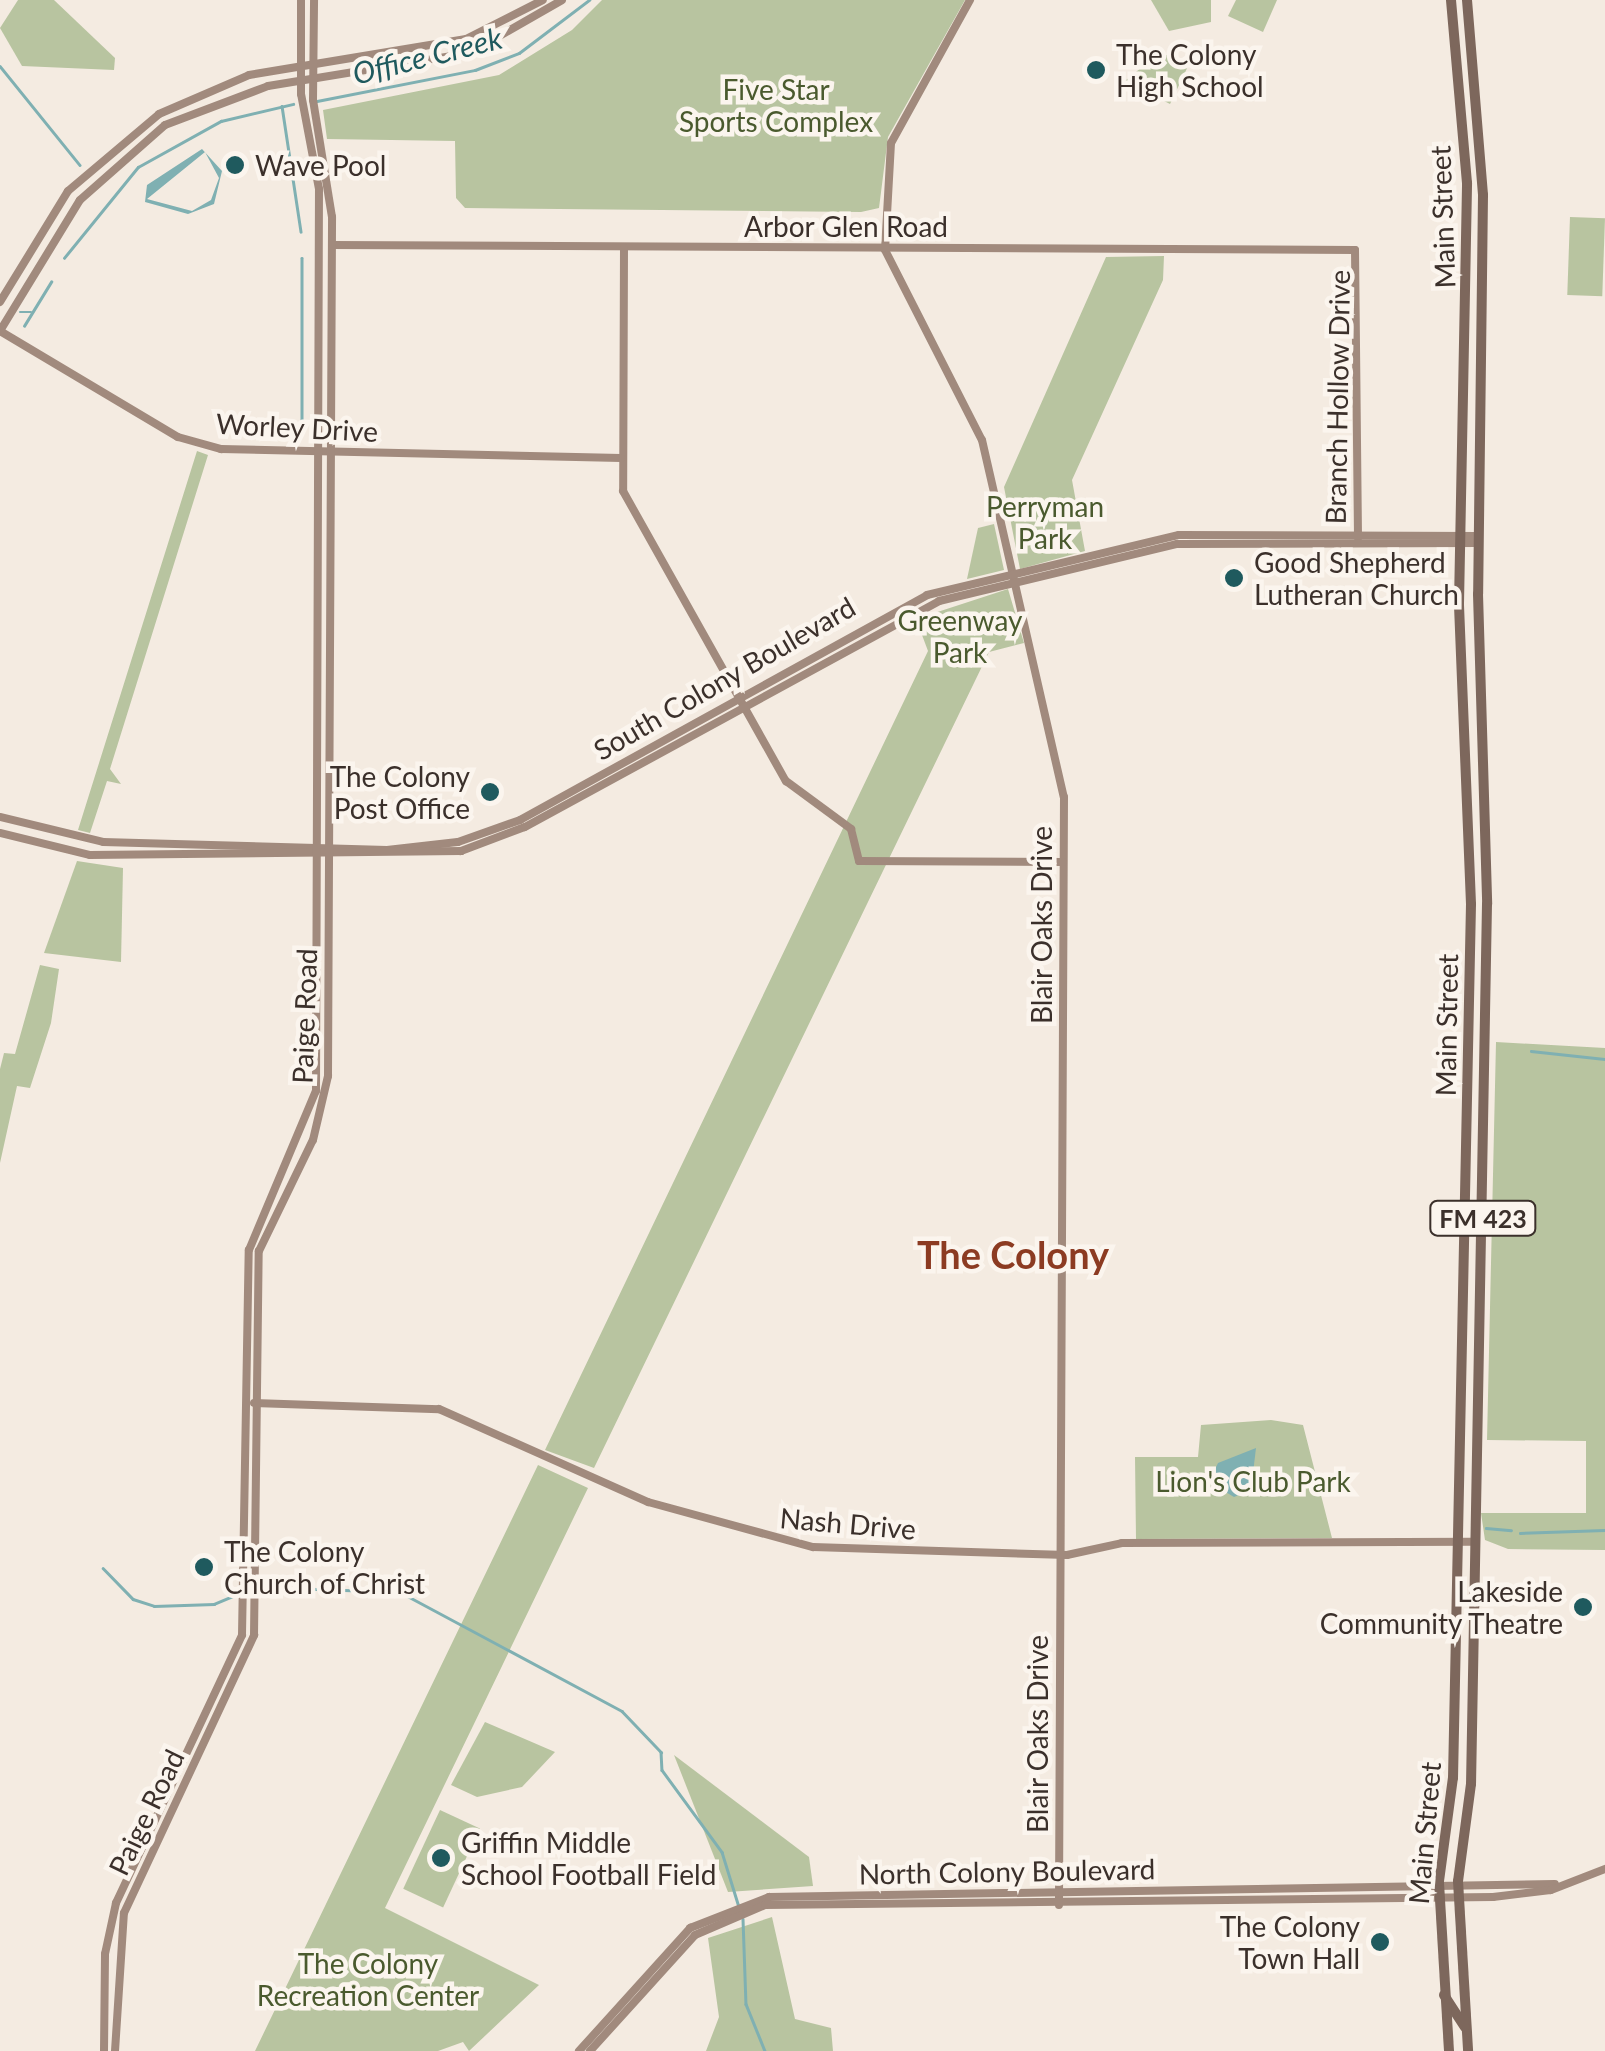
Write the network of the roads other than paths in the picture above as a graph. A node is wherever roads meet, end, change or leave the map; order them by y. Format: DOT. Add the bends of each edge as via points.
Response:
graph roads {
  1 [pos="301,0"];
  2 [pos="314,0"];
  3 [pos="543,0"];
  4 [pos="562,0"];
  5 [pos="970,0"];
  6 [pos="1451,0"];
  7 [pos="1467,0"];
  8 [pos="466,39"];
  9 [pos="470,52"];
  10 [pos="313,66"];
  11 [pos="301,68"];
  12 [pos="313,80"];
  13 [pos="300,81"];
  14 [pos="159,114"];
  15 [pos="166,125"];
  16 [pos="332,245"];
  17 [pos="624,248"];
  18 [pos="885,250"];
  19 [pos="30,252"];
  20 [pos="1358,252"];
  21 [pos="41,260"];
  22 [pos="0,302"];
  23 [pos="1467,316"];
  24 [pos="1482,316"];
  25 [pos="0,331"];
  26 [pos="319,454"];
  27 [pos="331,454"];
  28 [pos="622,458"];
  29 [pos="1358,538"];
  30 [pos="1462,539"];
  31 [pos="1478,540"];
  32 [pos="1016,577"];
  33 [pos="741,701"];
  34 [pos="1482,705"];
  35 [pos="1469,707"];
  36 [pos="330,772"];
  37 [pos="612,773"];
  38 [pos="318,774"];
  39 [pos="0,817"];
  40 [pos="0,833"];
  41 [pos="472,839"];
  42 [pos="250,844"];
  43 [pos="481,846"];
  44 [pos="206,847"];
  45 [pos="436,850"];
  46 [pos="318,853"];
  47 [pos="329,853"];
  48 [pos="257,854"];
  49 [pos="1063,862"];
  50 [pos="318,954"];
  51 [pos="329,954"];
  52 [pos="1464,1356"];
  53 [pos="1481,1356"];
  54 [pos="256,1402"];
  55 [pos="245,1403"];
  56 [pos="245,1472"];
  57 [pos="256,1508"];
  58 [pos="1456,1542"];
  59 [pos="1472,1542"];
  60 [pos="1060,1554"];
  61 [pos="1605,1869"];
  62 [pos="1439,1881"];
  63 [pos="1458,1881"];
  64 [pos="1555,1884"];
  65 [pos="1439,1897"];
  66 [pos="1458,1897"];
  67 [pos="1059,1901"];
  68 [pos="1441,1990"];
  69 [pos="1464,2027"];
  70 [pos="104,2051"];
  71 [pos="115,2051"];
  72 [pos="579,2051"];
  73 [pos="590,2051"];
  74 [pos="1449,2051"];
  75 [pos="1468,2051"];
  1 -- 11 [label="main road, Paige Road"];
  2 -- 10 [label="main road, Paige Road"];
  3 -- 8 [label="main road"];
  4 -- 9 [label="main road"];
  5 -- 18 [label="main road" via="891,143"];
  6 -- 23 [label="main road, Main Street / FM 423"];
  7 -- 24 [label="main road, Main Street / FM 423"];
  8 -- 9 [label="main road"];
  8 -- 10 [label="main road"];
  9 -- 12 [label="main road"];
  10 -- 11 [label="main road"];
  10 -- 12 [label="main road, Paige Road"];
  11 -- 13 [label="main road, Paige Road"];
  11 -- 14 [label="main road" via="202,90"];
  12 -- 13 [label="main road"];
  12 -- 16 [label="main road, Paige Road"];
  13 -- 15 [label="main road"];
  13 -- 26 [label="main road, Paige Road" via="319,189"];
  14 -- 15 [label="main road"];
  14 -- 19 [label="main road" via="94,162"];
  15 -- 21 [label="main road" via="99,178"];
  16 -- 17 [label="main road, Arbor Glen Road"];
  16 -- 27 [label="main road, Paige Road"];
  17 -- 18 [label="main road, Arbor Glen Road"];
  17 -- 28 [label="main road"];
  18 -- 20 [label="main road, Arbor Glen Road"];
  18 -- 32 [label="main road, Blair Oaks Drive" via="982,440"];
  19 -- 21 [label="main road"];
  19 -- 22 [label="main road"];
  20 -- 29 [label="main road, Branch Hollow Drive"];
  21 -- 25 [label="main road"];
  23 -- 24 [label="main road"];
  23 -- 30 [label="main road, Main Street / FM 423"];
  24 -- 31 [label="main road, Main Street / FM 423"];
  25 -- 26 [label="main road, Worley Drive" via="178,436 220,449"];
  26 -- 27 [label="main road, Worley Drive"];
  26 -- 38 [label="main road, Paige Road"];
  27 -- 28 [label="main road, Worley Drive"];
  27 -- 36 [label="main road, Paige Road"];
  28 -- 33 [label="main road" via="625,496"];
  29 -- 30 [label="main road, South Colony Boulevard"];
  29 -- 32 [label="main road, South Colony Boulevard" via="1224,538"];
  30 -- 31 [label="main road, South Colony Boulevard"];
  30 -- 35 [label="main road, Main Street / FM 423"];
  31 -- 34 [label="main road, Main Street / FM 423"];
  32 -- 33 [label="main road, South Colony Boulevard" via="907,602"];
  32 -- 49 [label="main road, Blair Oaks Drive" via="1064,798"];
  33 -- 37 [label="main road, South Colony Boulevard"];
  33 -- 49 [label="main road" via="794,790 851,830 859,860"];
  34 -- 35 [label="main road"];
  34 -- 53 [label="main road, Main Street / FM 423"];
  35 -- 52 [label="main road, Main Street / FM 423"];
  36 -- 38 [label="main road"];
  36 -- 47 [label="main road, Paige Road"];
  37 -- 41 [label="main road, South Colony Boulevard"];
  37 -- 43 [label="main road, South Colony Boulevard"];
  38 -- 46 [label="main road, Paige Road"];
  39 -- 44 [label="main road, South Colony Boulevard" via="86,840"];
  40 -- 44 [label="main road, South Colony Boulevard" via="90,855"];
  41 -- 43 [label="main road"];
  41 -- 45 [label="main road, South Colony Boulevard"];
  42 -- 44 [label="main road, South Colony Boulevard"];
  42 -- 46 [label="main road, South Colony Boulevard"];
  42 -- 48 [label="main road"];
  43 -- 45 [label="main road, South Colony Boulevard"];
  44 -- 48 [label="main road, South Colony Boulevard"];
  45 -- 47 [label="main road, South Colony Boulevard"];
  46 -- 47 [label="main road, South Colony Boulevard"];
  46 -- 48 [label="main road, South Colony Boulevard"];
  46 -- 50 [label="main road, Paige Road"];
  47 -- 51 [label="main road, Paige Road"];
  49 -- 60 [label="main road, Blair Oaks Drive"];
  50 -- 51 [label="main road"];
  50 -- 55 [label="main road, Paige Road" via="316,1094 251,1240"];
  51 -- 54 [label="main road, Paige Road" via="323,1108 260,1251"];
  52 -- 53 [label="main road"];
  52 -- 58 [label="main road, Main Street / FM 423"];
  53 -- 59 [label="main road, Main Street / FM 423"];
  54 -- 55 [label="main road, Nash Drive"];
  54 -- 57 [label="main road, Paige Road"];
  54 -- 60 [label="main road, Nash Drive" via="439,1410 616,1490 800,1546"];
  55 -- 56 [label="main road, Paige Road"];
  56 -- 57 [label="main road"];
  56 -- 70 [label="main road, Paige Road" via="239,1644 111,1918"];
  57 -- 71 [label="main road, Paige Road" via="250,1650 124,1912"];
  58 -- 59 [label="main road, Nash Drive"];
  58 -- 60 [label="main road, Nash Drive" via="1122,1543"];
  58 -- 62 [label="main road, Main Street / FM 423" via="1452,1778"];
  59 -- 63 [label="main road, Main Street / FM 423" via="1471,1784"];
  60 -- 67 [label="main road, Blair Oaks Drive"];
  61 -- 64 [label="main road, North Colony Boulevard"];
  62 -- 63 [label="main road, North Colony Boulevard"];
  62 -- 65 [label="main road, Main Street / FM 423"];
  62 -- 67 [label="main road, North Colony Boulevard"];
  63 -- 64 [label="main road, North Colony Boulevard"];
  63 -- 66 [label="main road, Main Street / FM 423"];
  64 -- 66 [label="main road, North Colony Boulevard"];
  65 -- 66 [label="main road, North Colony Boulevard"];
  65 -- 67 [label="main road, North Colony Boulevard" via="1234,1894"];
  65 -- 68 [label="main road, Main Street / FM 423"];
  66 -- 69 [label="main road, Main Street / FM 423"];
  67 -- 72 [label="main road, North Colony Boulevard" via="786,1896 735,1904 690,1928"];
  67 -- 73 [label="main road, North Colony Boulevard" via="788,1903 727,1916 682,1947"];
  68 -- 69 [label="main road"];
  68 -- 74 [label="main road, Main Street / FM 423"];
  69 -- 75 [label="main road, Main Street / FM 423"];
}
